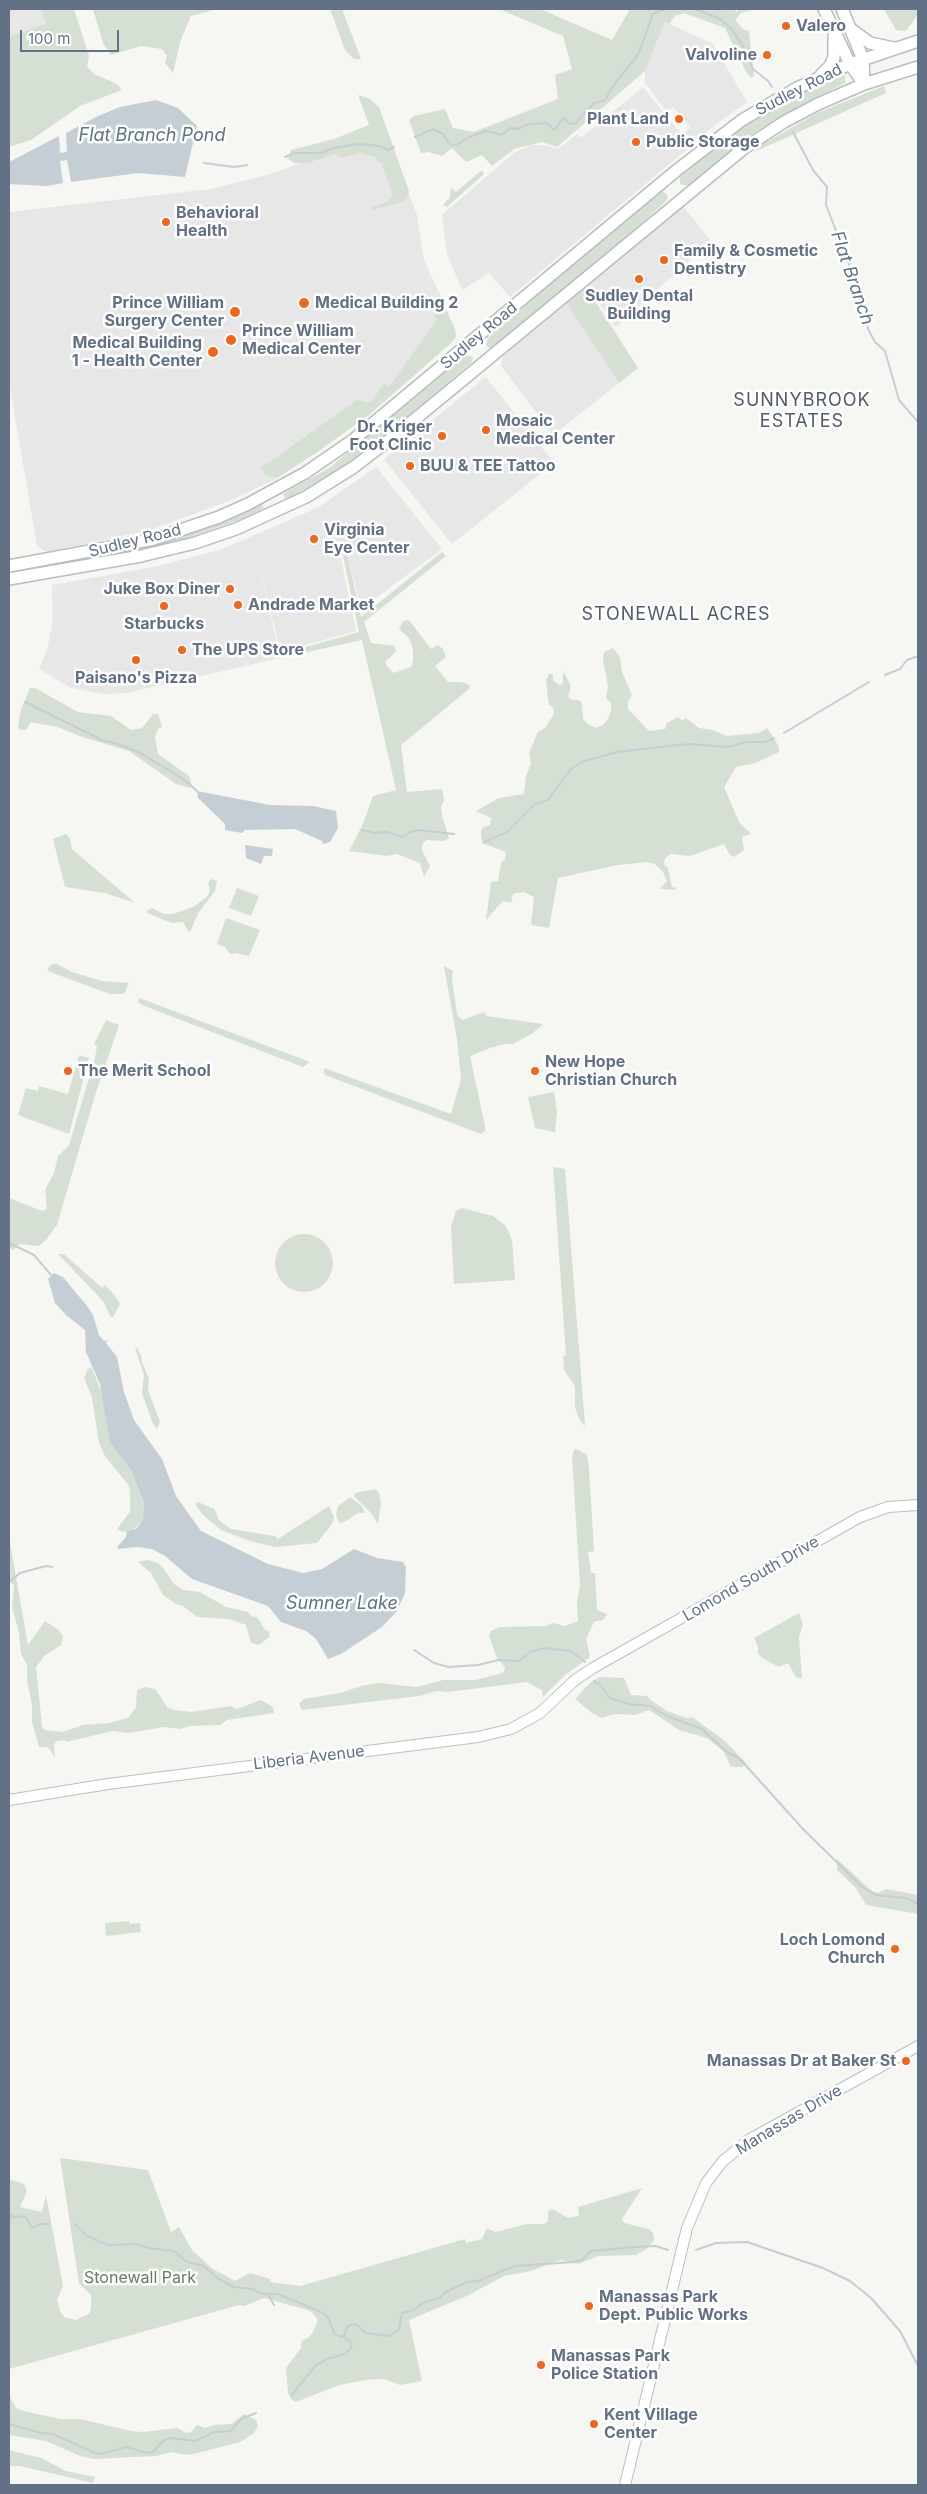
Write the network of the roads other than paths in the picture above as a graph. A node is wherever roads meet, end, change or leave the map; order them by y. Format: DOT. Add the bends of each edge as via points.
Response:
graph roads {
  1 [pos="824,9"];
  2 [pos="842,9"];
  3 [pos="848,23"];
  4 [pos="834,32"];
  5 [pos="918,42"];
  6 [pos="895,49"];
  7 [pos="863,59"];
  8 [pos="850,64"];
  9 [pos="918,67"];
  10 [pos="817,78"];
  11 [pos="864,84"];
  12 [pos="9,566"];
  13 [pos="9,579"];
  14 [pos="918,1505"];
  15 [pos="590,1670"];
  16 [pos="9,1800"];
  17 [pos="918,2046"];
  18 [pos="625,2485"];
  1 -- 4 [label="main road"];
  2 -- 3 [label="main road"];
  3 -- 6 [label="main road" via="863,40"];
  3 -- 7 [label="main road"];
  4 -- 8 [label="main road"];
  4 -- 10 [label="main road" via="832,60"];
  5 -- 6 [label="main road, Sudley Road"];
  6 -- 7 [label="main road, Sudley Road"];
  7 -- 8 [label="main road, Sudley Road"];
  7 -- 11 [label="main road"];
  8 -- 10 [label="main road, Sudley Road"];
  8 -- 11 [label="main road"];
  9 -- 11 [label="main road, Sudley Road"];
  10 -- 12 [label="main road, Sudley Road" via="766,105 719,137 353,440 305,473 248,504 163,536"];
  11 -- 13 [label="main road, Sudley Road" via="796,115 743,149 397,434 316,491 236,529 195,543 141,556"];
  14 -- 15 [label="main road, Lomond South Drive" via="888,1507 860,1517"];
  15 -- 16 [label="main road, Liberia Avenue" via="533,1718 495,1734 108,1784"];
  17 -- 18 [label="main road, Manassas Drive" via="750,2139 724,2161 706,2183 687,2228"];
}
